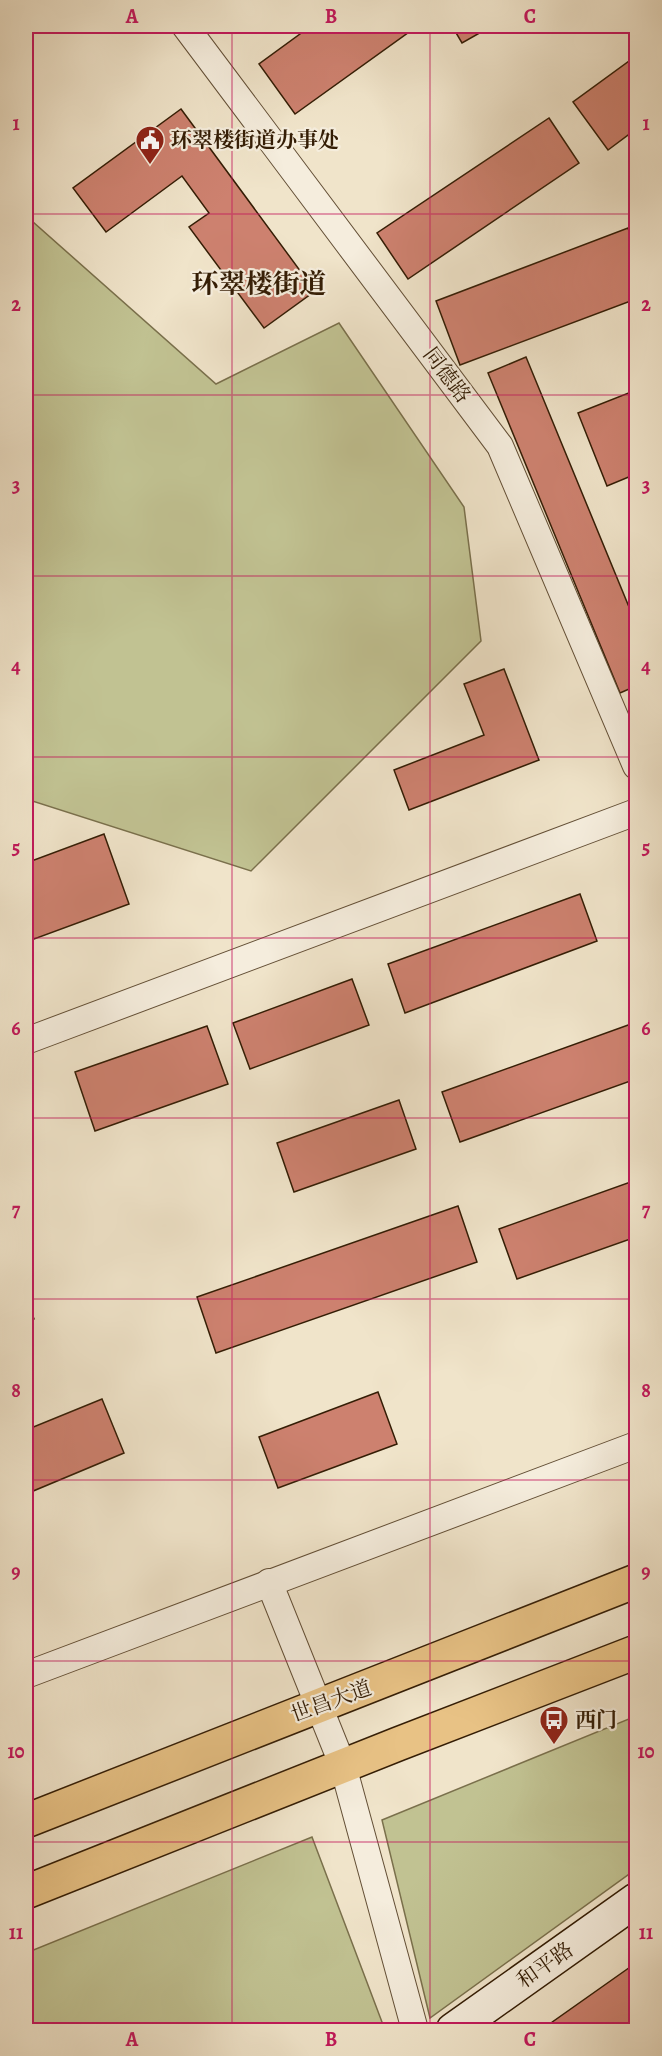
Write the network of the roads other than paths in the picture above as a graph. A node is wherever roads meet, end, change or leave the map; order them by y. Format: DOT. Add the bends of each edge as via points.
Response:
graph roads {
  1 [pos="185,26"];
  2 [pos="636,766"];
  3 [pos="636,812"];
  4 [pos="26,1041"];
  5 [pos="636,1445"];
  6 [pos="636,1581"];
  7 [pos="269,1582"];
  8 [pos="636,1652"];
  9 [pos="26,1676"];
  10 [pos="319,1704"];
  11 [pos="343,1766"];
  12 [pos="26,1821"];
  13 [pos="26,1892"];
  14 [pos="636,1900"];
  15 [pos="415,2031"];
  16 [pos="453,2031"];
  1 -- 2 [label="street, 同德路" via="500,446"];
  3 -- 4 [label="street"];
  5 -- 7 [label="street"];
  6 -- 10 [label="main road, 世昌大道"];
  7 -- 9 [label="street"];
  7 -- 10 [label="street"];
  8 -- 11 [label="main road"];
  10 -- 11 [label="street"];
  10 -- 12 [label="main road, 世昌大道"];
  11 -- 13 [label="main road"];
  11 -- 15 [label="street"];
  14 -- 16 [label="street, 和平路"];
}
